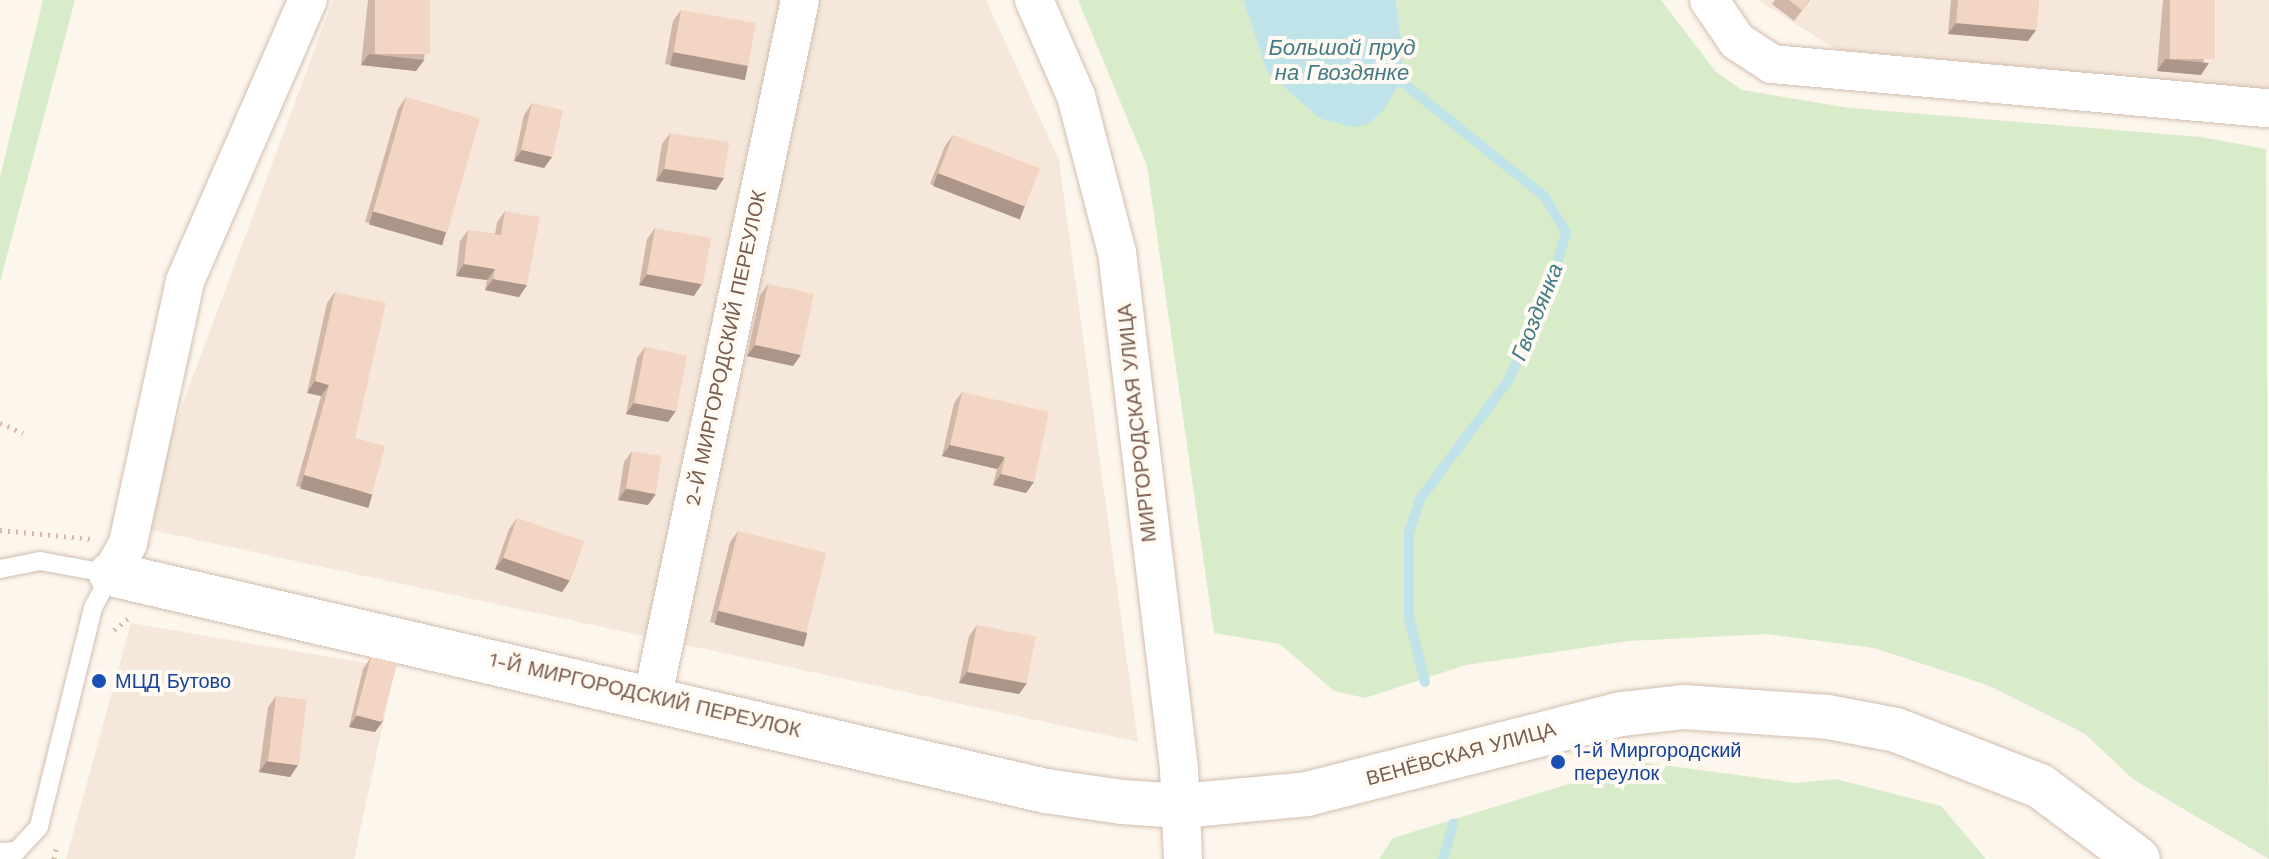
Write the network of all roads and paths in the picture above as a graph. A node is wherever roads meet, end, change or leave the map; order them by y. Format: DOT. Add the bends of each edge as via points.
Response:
graph roads {
  1 [pos="308,0"];
  2 [pos="800,0"];
  3 [pos="1034,0"];
  4 [pos="1709,0"];
  5 [pos="2269,108"];
  6 [pos="0,423"];
  7 [pos="23,433"];
  8 [pos="0,530"];
  9 [pos="120,558"];
  10 [pos="0,569"];
  11 [pos="166,584"];
  12 [pos="110,643"];
  13 [pos="653,695"];
  14 [pos="1181,806"];
  15 [pos="59,838"];
  16 [pos="0,852"];
  17 [pos="54,859"];
  18 [pos="1183,859"];
  19 [pos="2138,859"];
  1 -- 9 [label="street" via="185,281"];
  2 -- 13 [label="street, 2-Й МИРГОРОДСКИЙ ПЕРЕУЛОК"];
  3 -- 14 [label="street, МИРГОРОДСКАЯ УЛИЦА" via="1076,96 1117,252"];
  4 -- 5 [label="street" via="1737,41 1772,64"];
  6 -- 7 [label="path"];
  8 -- 9 [label="path"];
  9 -- 10 [label="lane, 1-Й МИРГОРОДСКИЙ ПЕРЕУЛОК" via="40,561"];
  9 -- 11 [label="street, 1-Й МИРГОРОДСКИЙ ПЕРЕУЛОК"];
  9 -- 16 [label="lane" via="93,608 39,827 17,851"];
  11 -- 12 [label="path" via="159,607 141,607"];
  11 -- 13 [label="street, 1-Й МИРГОРОДСКИЙ ПЕРЕУЛОК"];
  13 -- 14 [label="street, 1-Й МИРГОРОДСКИЙ ПЕРЕУЛОК" via="1046,791"];
  14 -- 18 [label="street, МИРГОРОДСКАЯ УЛИЦА"];
  14 -- 19 [label="street, ВЕНЁВСКАЯ УЛИЦА" via="1307,794 1622,714 1747,708 1896,730 1976,758 2040,786"];
  15 -- 17 [label="path"];
}
